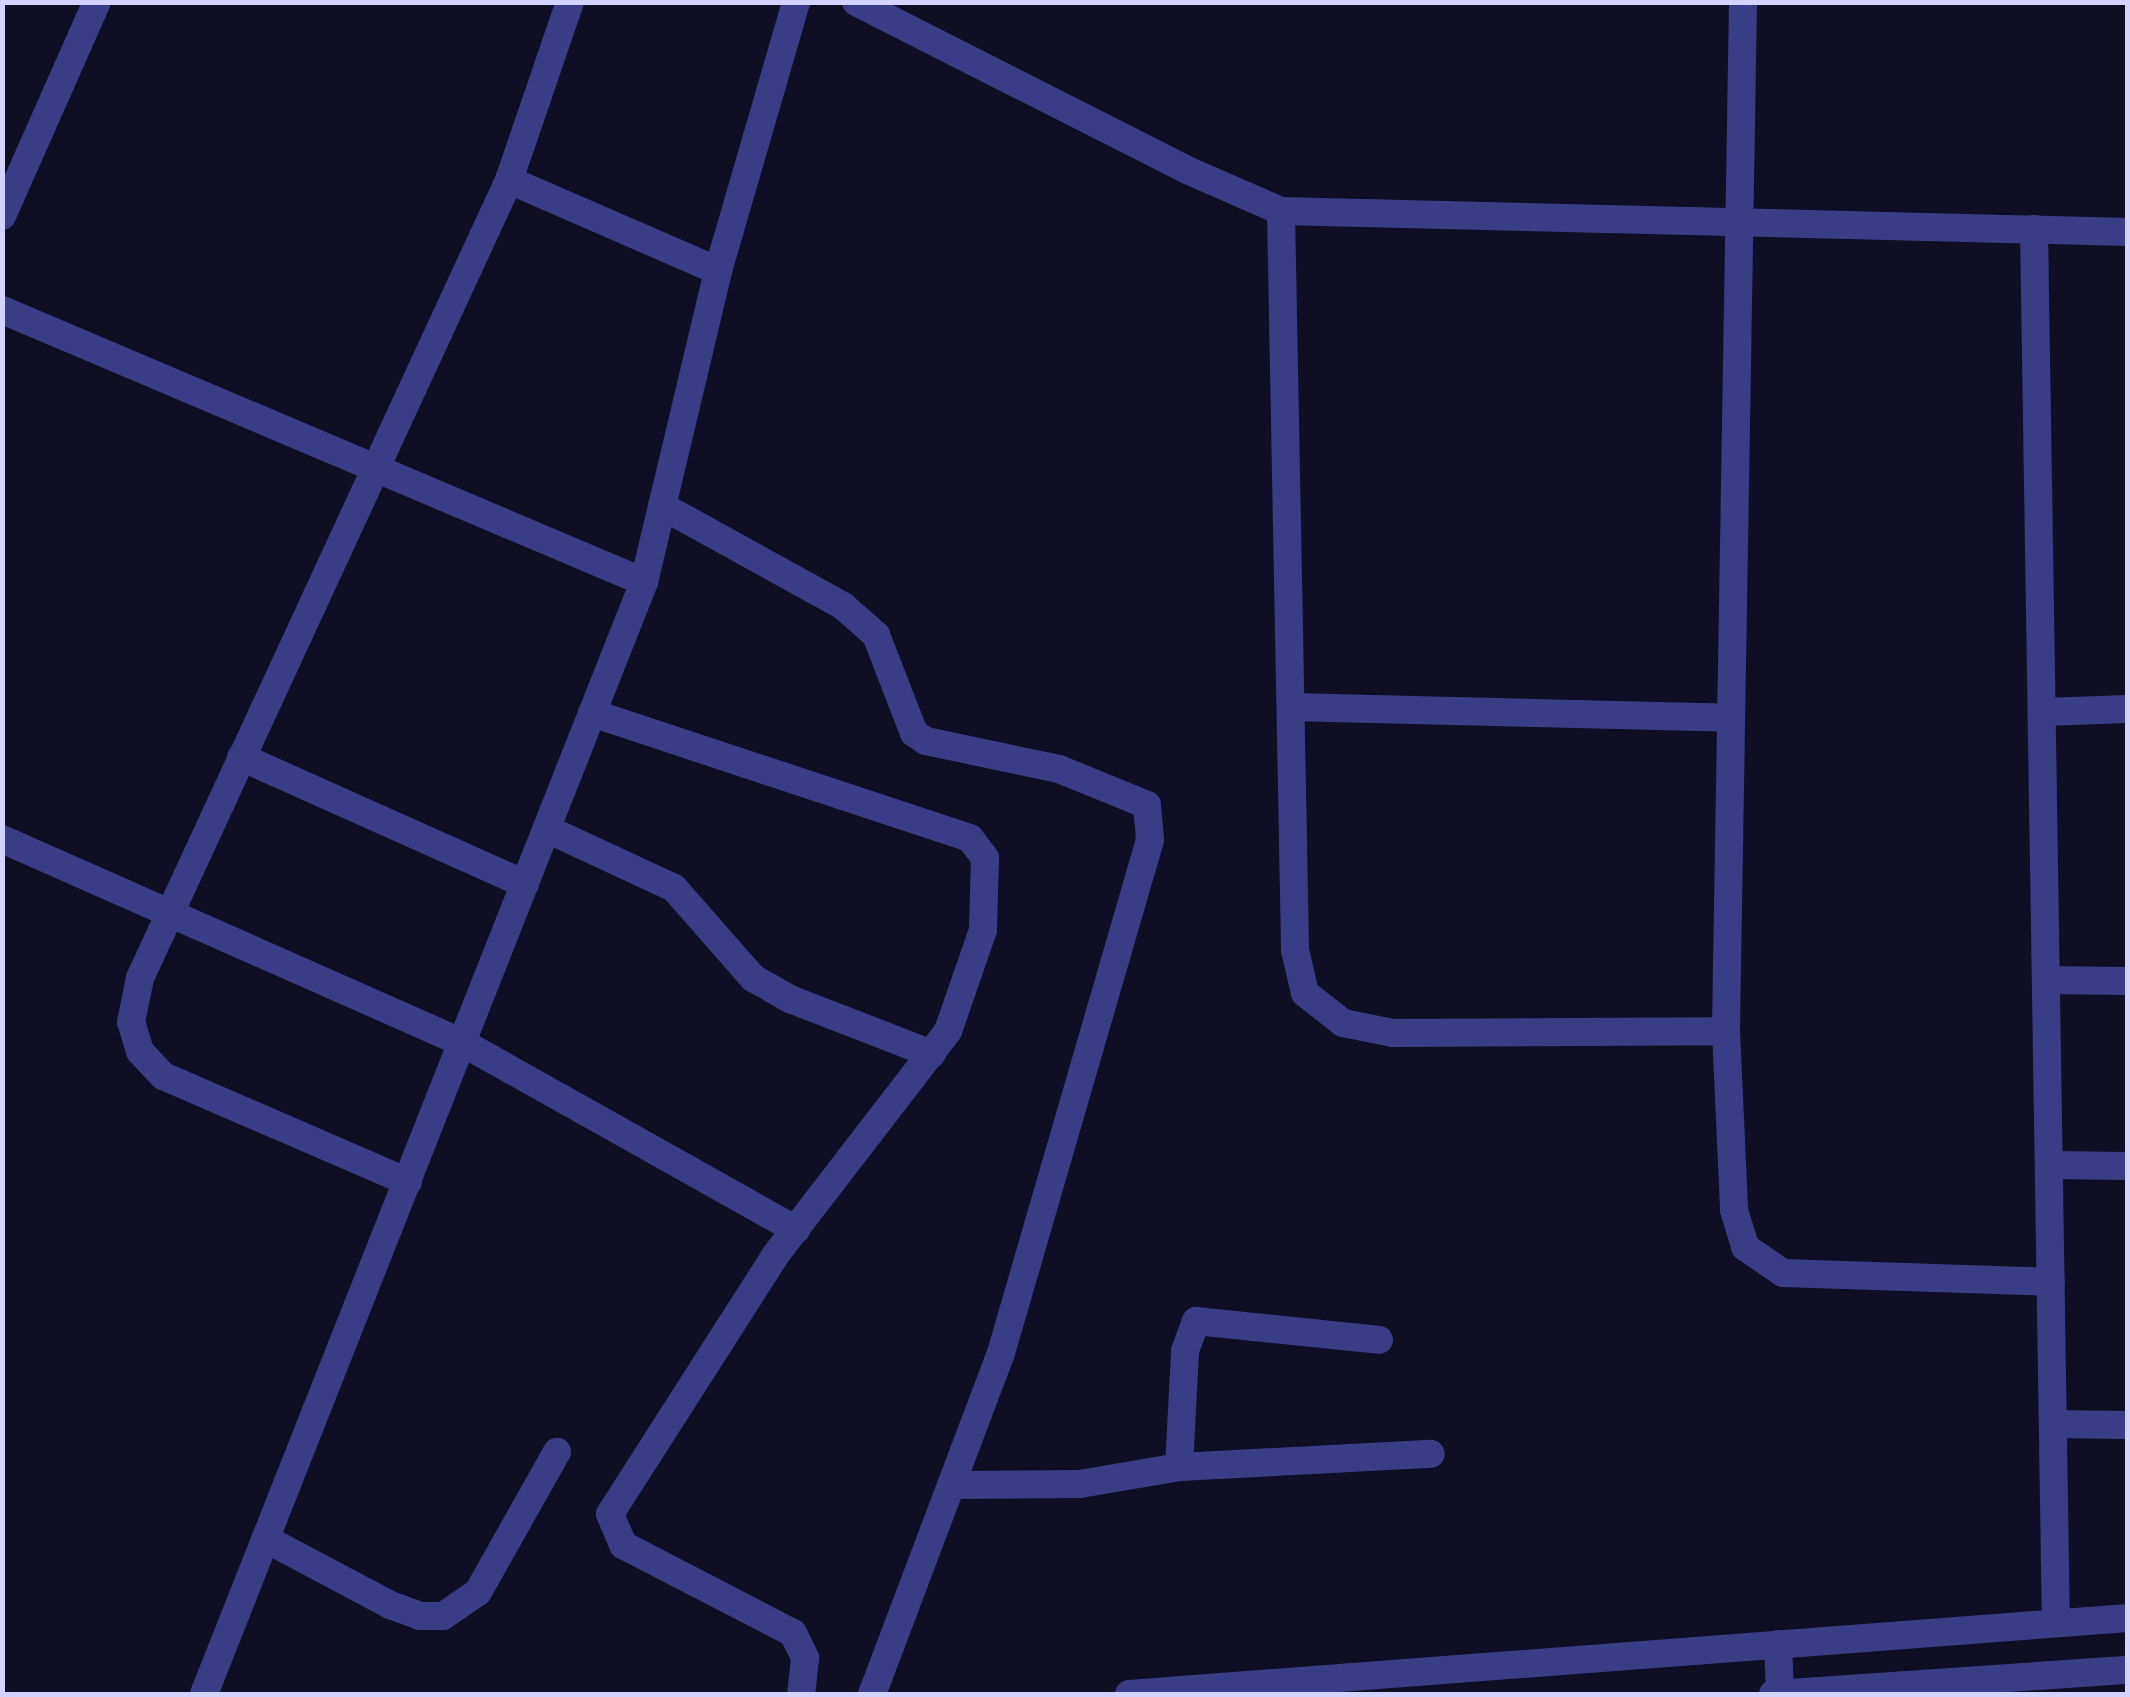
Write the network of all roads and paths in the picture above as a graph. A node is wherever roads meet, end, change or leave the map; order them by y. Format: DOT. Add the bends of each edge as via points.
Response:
graph roads {
  1 [pos="97,2"];
  2 [pos="570,2"];
  3 [pos="796,2"];
  4 [pos="856,2"];
  5 [pos="1743,2"];
  6 [pos="509,180"];
  7 [pos="1281,210"];
  8 [pos="2,216"];
  9 [pos="1740,225"];
  10 [pos="2034,229"];
  11 [pos="2128,232"];
  12 [pos="718,272"];
  13 [pos="2,310"];
  14 [pos="372,465"];
  15 [pos="662,506"];
  16 [pos="644,582"];
  17 [pos="1290,707"];
  18 [pos="2128,709"];
  19 [pos="592,712"];
  20 [pos="2042,712"];
  21 [pos="1731,718"];
  22 [pos="240,758"];
  23 [pos="547,829"];
  24 [pos="2,839"];
  25 [pos="526,884"];
  26 [pos="168,916"];
  27 [pos="2046,980"];
  28 [pos="2128,981"];
  29 [pos="1726,1031"];
  30 [pos="463,1043"];
  31 [pos="932,1054"];
  32 [pos="2049,1165"];
  33 [pos="2128,1166"];
  34 [pos="408,1182"];
  35 [pos="796,1230"];
  36 [pos="2051,1282"];
  37 [pos="1379,1340"];
  38 [pos="2053,1424"];
  39 [pos="2128,1425"];
  40 [pos="557,1452"];
  41 [pos="1431,1454"];
  42 [pos="1179,1467"];
  43 [pos="951,1485"];
  44 [pos="266,1539"];
  45 [pos="2128,1618"];
  46 [pos="2056,1623"];
  47 [pos="1778,1644"];
  48 [pos="2128,1670"];
  49 [pos="2047,1685"];
  50 [pos="204,1694"];
  51 [pos="801,1694"];
  52 [pos="872,1694"];
  53 [pos="1129,1694"];
  54 [pos="1776,1694"];
  1 -- 8 [label="street"];
  2 -- 6 [label="street"];
  3 -- 12 [label="street"];
  4 -- 7 [label="street" via="1187,170"];
  5 -- 9 [label="street"];
  6 -- 12 [label="street"];
  6 -- 14 [label="street"];
  7 -- 9 [label="street"];
  7 -- 17 [label="street"];
  9 -- 10 [label="street"];
  9 -- 21 [label="street"];
  10 -- 11 [label="street"];
  10 -- 20 [label="street"];
  12 -- 15 [label="street"];
  13 -- 14 [label="street"];
  14 -- 16 [label="street"];
  14 -- 22 [label="street"];
  15 -- 16 [label="street"];
  15 -- 43 [label="street" via="843,606 876,635 914,733 926,742 1059,769 1147,805 1150,840 1002,1353"];
  16 -- 19 [label="street"];
  17 -- 21 [label="street"];
  17 -- 29 [label="street" via="1295,950 1305,993 1320,1010 1343,1023 1393,1032"];
  18 -- 20 [label="street"];
  19 -- 23 [label="street"];
  19 -- 31 [label="street" via="980,846 985,858 979,952 948,1032"];
  20 -- 27 [label="street"];
  21 -- 29 [label="street"];
  22 -- 25 [label="street"];
  22 -- 26 [label="street"];
  23 -- 25 [label="street"];
  23 -- 31 [label="street" via="674,888 753,978 790,1000"];
  24 -- 26 [label="street"];
  25 -- 30 [label="street"];
  26 -- 30 [label="street"];
  26 -- 34 [label="street" via="137,992 131,1022 140,1051 163,1076"];
  27 -- 28 [label="street"];
  27 -- 32 [label="street"];
  29 -- 36 [label="street" via="1734,1210 1744,1248 1756,1261 1782,1273"];
  30 -- 34 [label="street"];
  30 -- 35 [label="street"];
  31 -- 35 [label="street"];
  32 -- 33 [label="street"];
  32 -- 36 [label="street"];
  34 -- 44 [label="street"];
  35 -- 51 [label="street" via="610,1514 623,1545 793,1633 805,1658"];
  36 -- 38 [label="street"];
  37 -- 42 [label="street" via="1196,1322 1185,1352"];
  38 -- 39 [label="street"];
  38 -- 46 [label="street"];
  40 -- 44 [label="street" via="478,1592 443,1616 420,1616 390,1604"];
  41 -- 42 [label="street"];
  42 -- 43 [label="street" via="1080,1484"];
  43 -- 52 [label="street"];
  44 -- 50 [label="street"];
  45 -- 46 [label="street"];
  46 -- 47 [label="street"];
  47 -- 53 [label="street"];
  47 -- 54 [label="street"];
  48 -- 49 [label="street"];
  49 -- 54 [label="street"];
}
